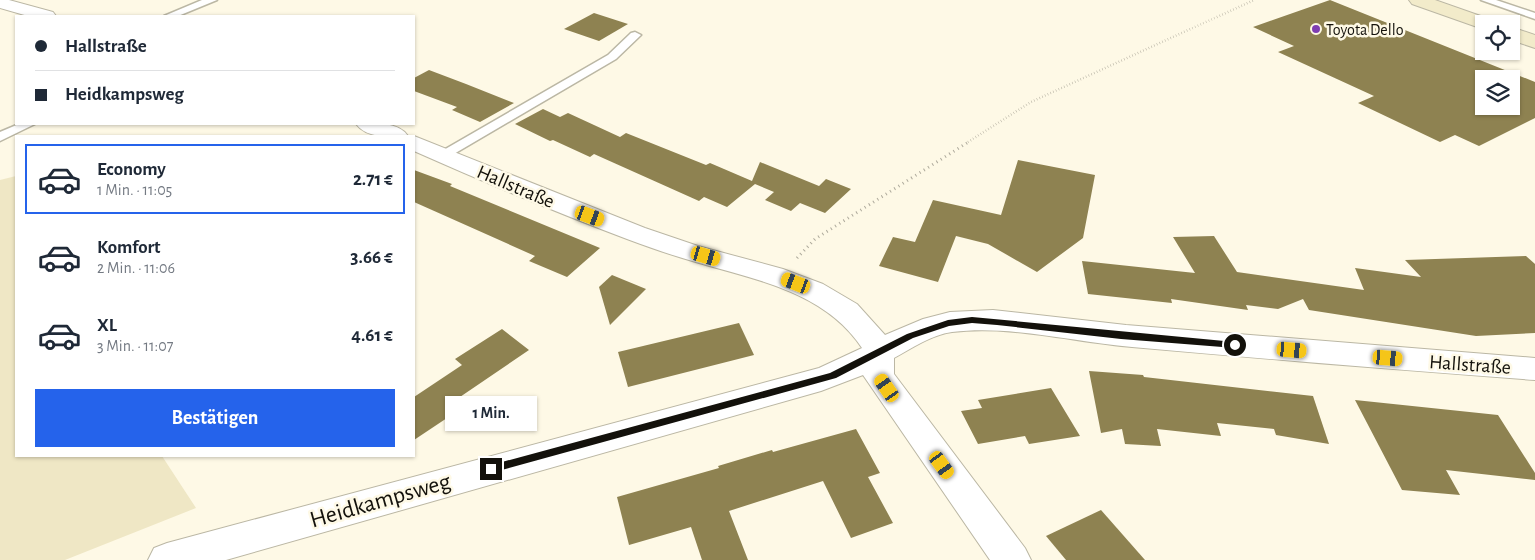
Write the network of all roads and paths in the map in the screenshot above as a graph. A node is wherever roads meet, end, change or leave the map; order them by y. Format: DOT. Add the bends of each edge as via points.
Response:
graph roads {
  1 [pos="212,0"];
  2 [pos="1254,0"];
  3 [pos="1418,0"];
  4 [pos="1486,0"];
  5 [pos="0,3"];
  6 [pos="43,15"];
  7 [pos="172,15"];
  8 [pos="1535,16"];
  9 [pos="1475,20"];
  10 [pos="635,35"];
  11 [pos="1520,36"];
  12 [pos="1535,42"];
  13 [pos="27,125"];
  14 [pos="370,125"];
  15 [pos="394,135"];
  16 [pos="0,137"];
  17 [pos="415,143"];
  18 [pos="442,155"];
  19 [pos="779,276"];
  20 [pos="879,350"];
  21 [pos="1535,369"];
  22 [pos="167,560"];
  23 [pos="1012,560"];
  1 -- 7 [label="lane"];
  2 -- 19 [label="path" via="1031,102 815,239"];
  3 -- 9 [label="main road"];
  4 -- 8 [label="lane"];
  5 -- 6 [label="street"];
  10 -- 18 [label="lane" via="612,57"];
  11 -- 12 [label="main road"];
  13 -- 16 [label="lane"];
  14 -- 15 [label="street"];
  17 -- 18 [label="street, Hallstraße"];
  18 -- 19 [label="street, Hallstraße" via="669,245"];
  19 -- 20 [label="street, Hallstraße" via="833,301 851,314 869,333"];
  20 -- 21 [label="street, Hallstraße" via="929,327 972,320 1121,336"];
  20 -- 22 [label="street, Heidkampsweg" via="833,376"];
  20 -- 23 [label="street" via="878,376"];
}
